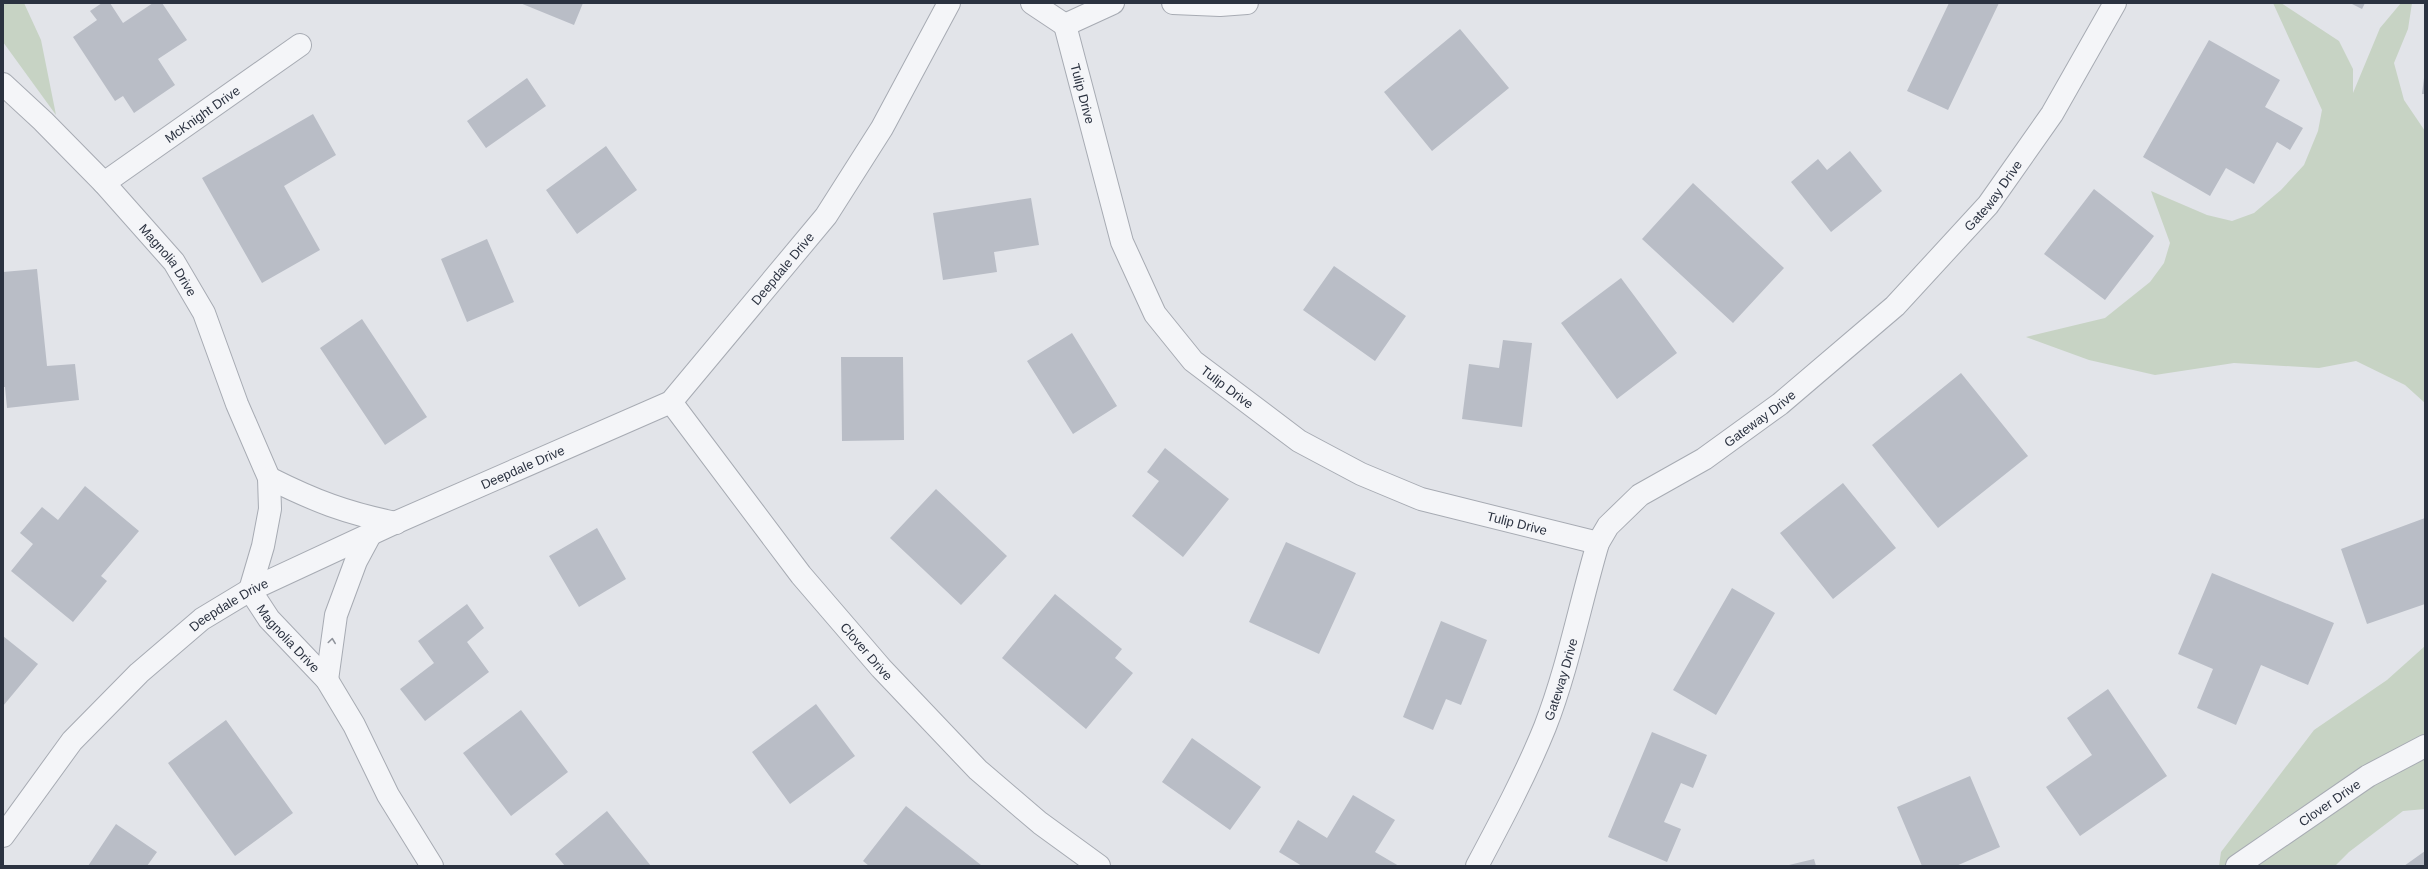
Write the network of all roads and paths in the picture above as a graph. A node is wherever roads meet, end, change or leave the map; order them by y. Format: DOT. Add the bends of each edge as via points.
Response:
graph roads {
  1 [pos="949,3"];
  2 [pos="1032,3"];
  3 [pos="1113,3"];
  4 [pos="1173,3"];
  5 [pos="1247,3"];
  6 [pos="2115,3"];
  7 [pos="1064,25"];
  8 [pos="300,45"];
  9 [pos="3,84"];
  10 [pos="104,183"];
  11 [pos="671,402"];
  12 [pos="269,478"];
  13 [pos="396,523"];
  14 [pos="370,535"];
  15 [pos="1598,543"];
  16 [pos="250,590"];
  17 [pos="327,680"];
  18 [pos="2425,746"];
  19 [pos="3,836"];
  20 [pos="432,866"];
  21 [pos="1099,866"];
  22 [pos="1478,866"];
  23 [pos="2238,866"];
  1 -- 11 [label="street, Deepdale Drive" via="882,128 826,216"];
  2 -- 7 [label="street"];
  3 -- 7 [label="street"];
  4 -- 5 [label="street"];
  6 -- 15 [label="street, Gateway Drive" via="2052,114 1988,205 1895,306 1780,404 1704,459 1640,495 1622,511"];
  7 -- 15 [label="street, Tulip Drive" via="1122,242 1155,314 1193,361 1299,441 1361,474 1421,499"];
  8 -- 10 [label="street, McKnight Drive"];
  9 -- 10 [label="street, Magnolia Drive" via="43,120"];
  10 -- 12 [label="street, Magnolia Drive" via="174,262 204,313 237,404"];
  11 -- 13 [label="street, Deepdale Drive"];
  11 -- 21 [label="street, Clover Drive" via="801,575 881,668 978,770 1040,823"];
  12 -- 13 [label="street" via="340,510"];
  12 -- 16 [label="street, Magnolia Drive" via="270,509 263,546"];
  13 -- 14 [label="street, Deepdale Drive"];
  14 -- 16 [label="street, Deepdale Drive"];
  17 -- 14 [label="street, Magnolia Drive, one-way" via="336,615 356,561"];
  15 -- 22 [label="street, Gateway Drive" via="1566,663 1545,726"];
  16 -- 17 [label="street, Magnolia Drive" via="269,619"];
  16 -- 19 [label="street, Deepdale Drive" via="202,619 139,673 72,740"];
  17 -- 20 [label="street, Magnolia Drive" via="354,725 388,795"];
  18 -- 23 [label="street, Clover Drive" via="2368,776"];
}
